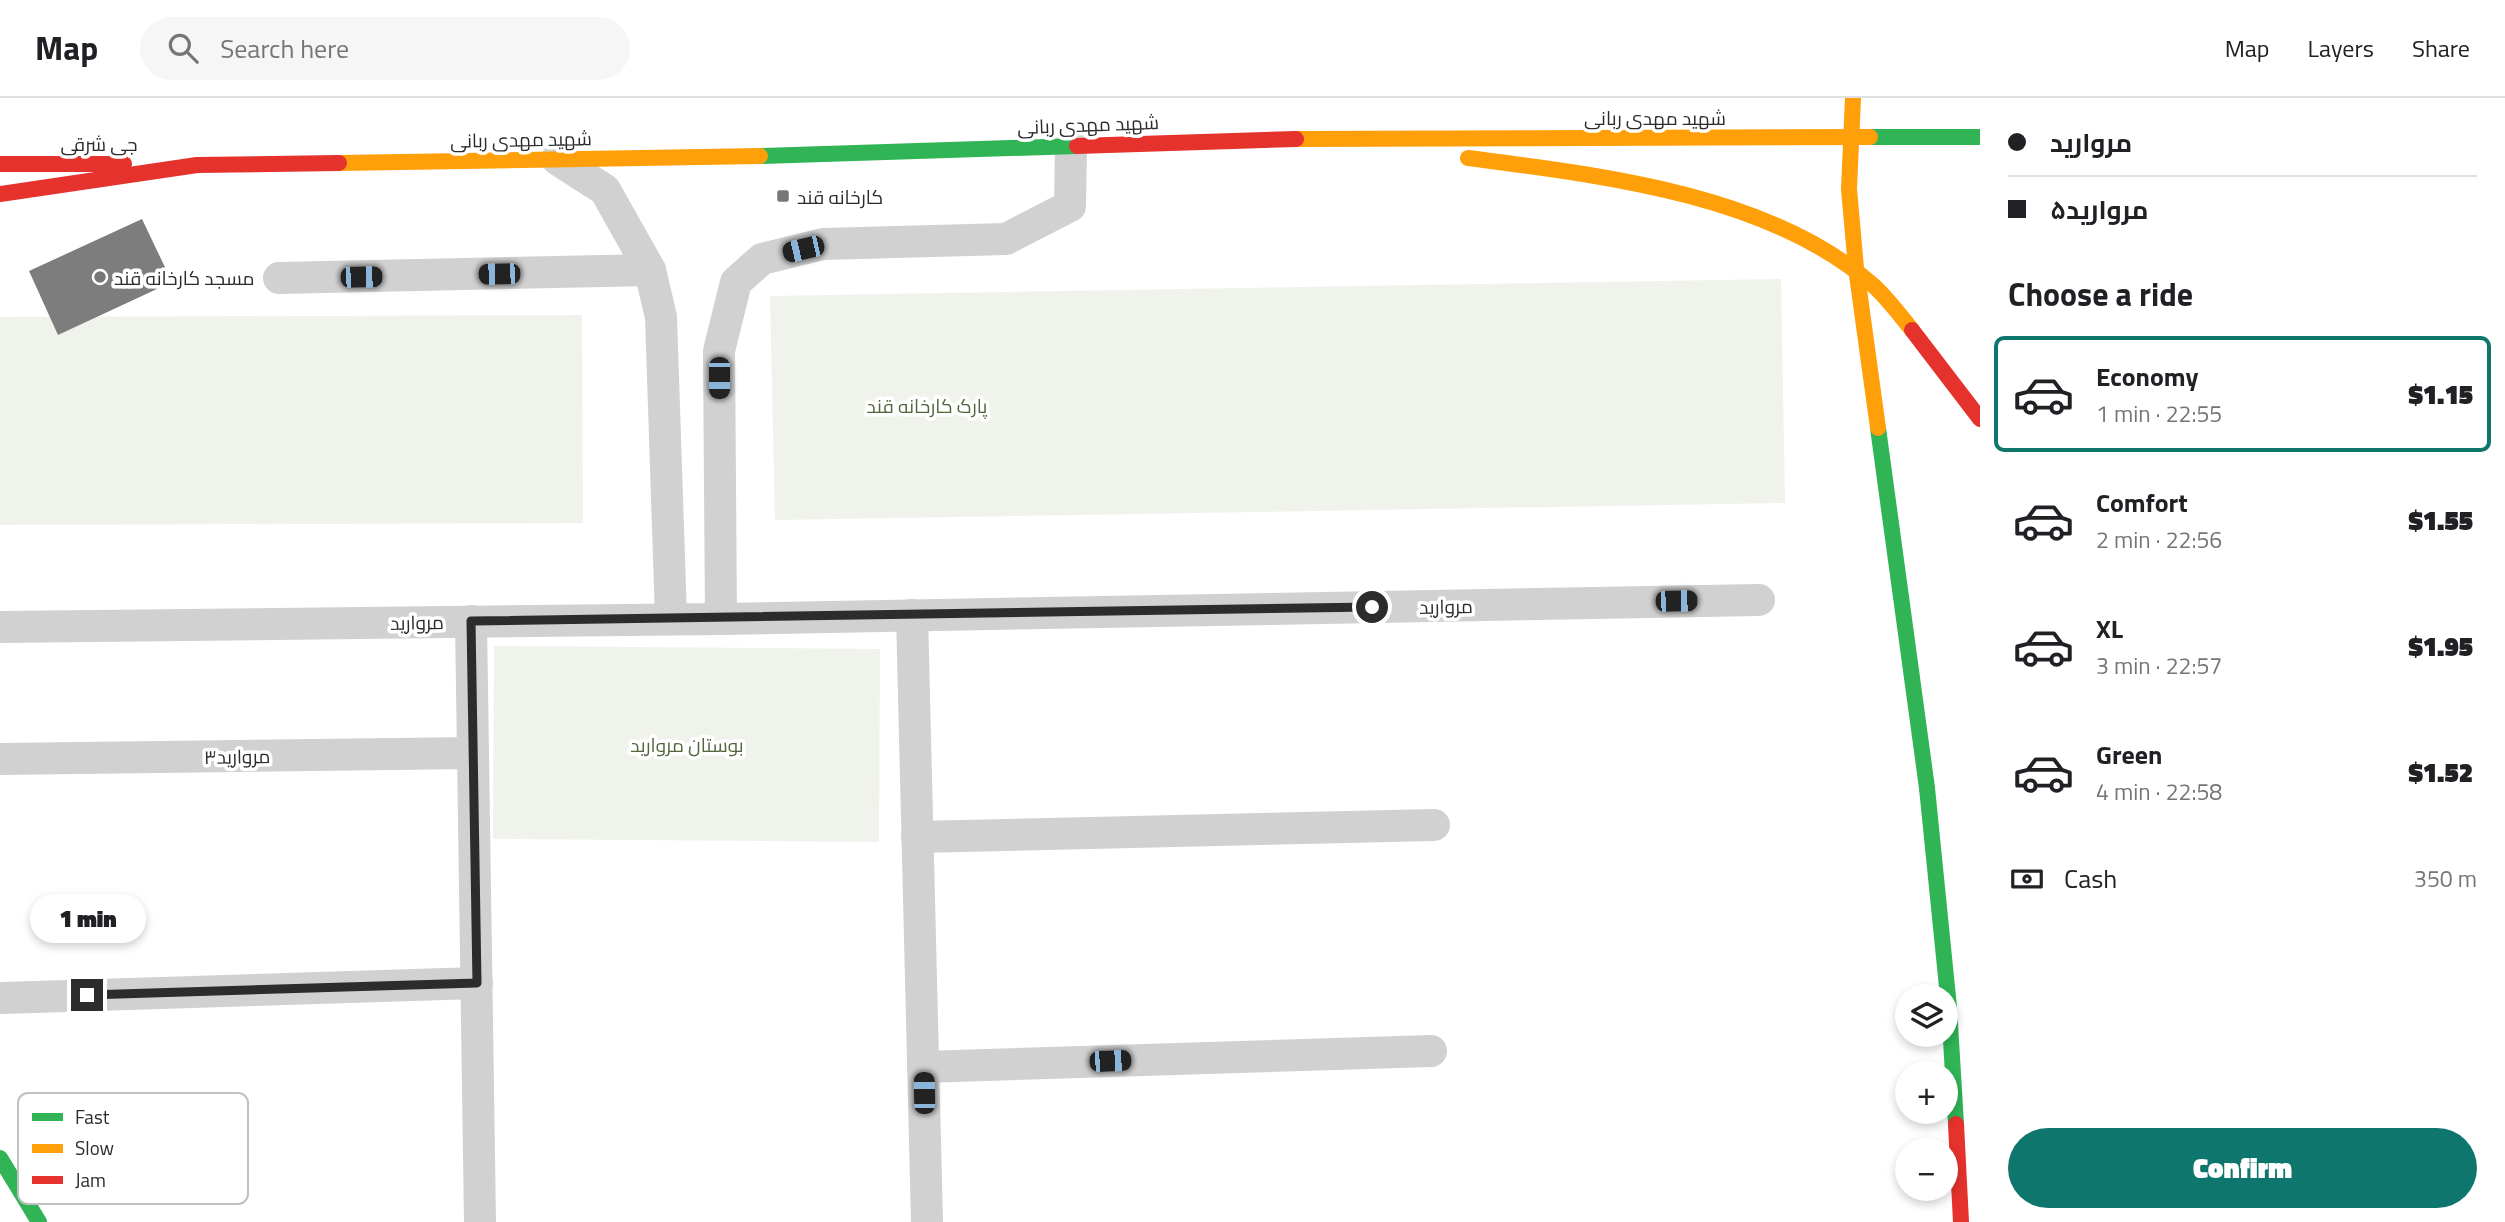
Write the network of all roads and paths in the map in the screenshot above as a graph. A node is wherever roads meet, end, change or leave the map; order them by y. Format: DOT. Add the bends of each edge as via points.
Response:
graph roads {
  1 [pos="1853,98"];
  2 [pos="1980,137"];
  3 [pos="1324,138"];
  4 [pos="1071,146"];
  5 [pos="557,159"];
  6 [pos="0,164"];
  7 [pos="197,165"];
  8 [pos="0,194"];
  9 [pos="650,270"];
  10 [pos="279,278"];
  11 [pos="1980,419"];
  12 [pos="1759,600"];
  13 [pos="912,615"];
  14 [pos="671,618"];
  15 [pos="721,619"];
  16 [pos="471,621"];
  17 [pos="0,627"];
  18 [pos="473,753"];
  19 [pos="0,759"];
  20 [pos="1434,825"];
  21 [pos="918,837"];
  22 [pos="477,983"];
  23 [pos="3,998"];
  24 [pos="1431,1051"];
  25 [pos="923,1067"];
  26 [pos="0,1158"];
  27 [pos="18,1188"];
  28 [pos="28,1204"];
  29 [pos="39,1222"];
  30 [pos="480,1222"];
  31 [pos="927,1222"];
  32 [pos="1961,1222"];
  1 -- 32 [label="main road, bridge" via="1849,189 1856,268 1927,788 1949,1007"];
  2 -- 3 [label="main road, شهید مهدی ربانی"];
  3 -- 4 [label="main road, شهید مهدی ربانی"];
  3 -- 11 [label="main road" via="1685,192 1784,228 1871,284 1929,348"];
  4 -- 5 [label="main road, شهید مهدی ربانی"];
  4 -- 15 [label="street" via="1070,206 1006,239 823,244 762,259 736,282 719,351"];
  5 -- 7 [label="main road, شهید مهدی ربانی"];
  5 -- 9 [label="street" via="605,190"];
  6 -- 7 [label="main road, جی شرقی"];
  7 -- 8 [label="main road"];
  9 -- 10 [label="street"];
  9 -- 14 [label="street" via="661,317"];
  12 -- 13 [label="street, مروارید"];
  13 -- 15 [label="street, مروارید"];
  13 -- 21 [label="street"];
  14 -- 15 [label="street, مروارید"];
  14 -- 16 [label="street, مروارید"];
  16 -- 17 [label="street, مروارید"];
  16 -- 18 [label="street"];
  18 -- 19 [label="street, مروارید۳"];
  18 -- 22 [label="street"];
  20 -- 21 [label="street"];
  21 -- 25 [label="street"];
  22 -- 23 [label="street"];
  22 -- 30 [label="street"];
  24 -- 25 [label="street"];
  25 -- 31 [label="street"];
  26 -- 27 [label="main road"];
  28 -- 29 [label="main road"];
}
